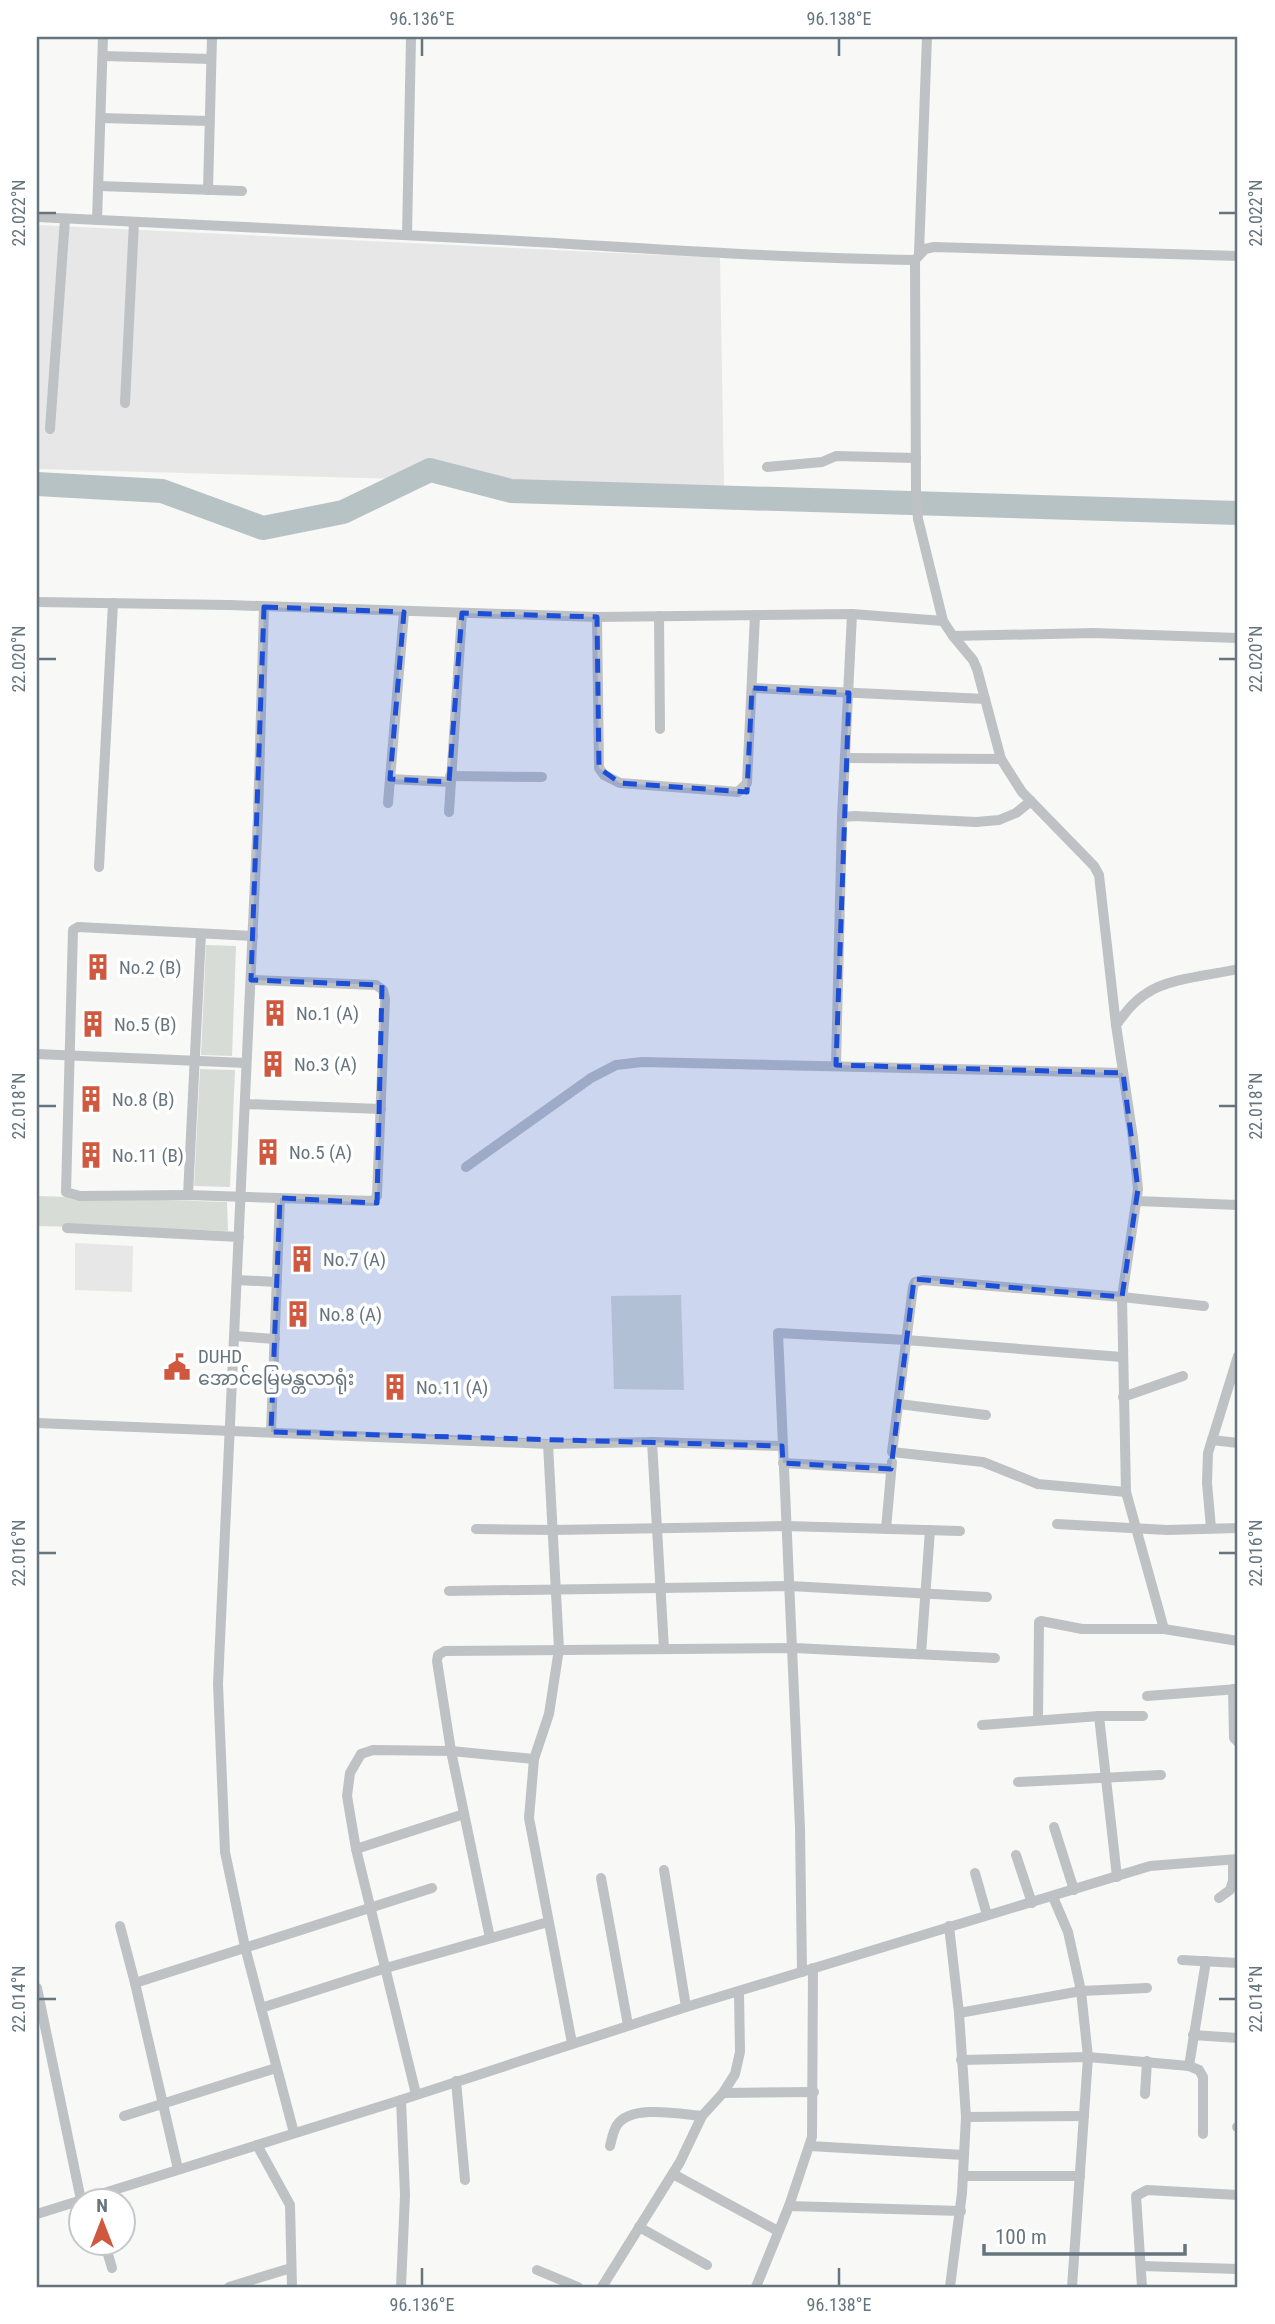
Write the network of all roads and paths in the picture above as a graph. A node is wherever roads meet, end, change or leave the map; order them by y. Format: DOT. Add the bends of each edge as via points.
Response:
graph roads {
  1 [pos="103,37"];
  2 [pos="212,37"];
  3 [pos="411,37"];
  4 [pos="927,37"];
  5 [pos="103,56"];
  6 [pos="211,59"];
  7 [pos="101,118"];
  8 [pos="209,121"];
  9 [pos="99,186"];
  10 [pos="208,190"];
  11 [pos="242,191"];
  12 [pos="37,217"];
  13 [pos="65,219"];
  14 [pos="97,220"];
  15 [pos="134,222"];
  16 [pos="407,235"];
  17 [pos="1238,256"];
  18 [pos="917,257"];
  19 [pos="125,403"];
  20 [pos="50,429"];
  21 [pos="916,458"];
  22 [pos="768,467"];
  23 [pos="37,602"];
  24 [pos="113,603"];
  25 [pos="264,607"];
  26 [pos="404,612"];
  27 [pos="462,613"];
  28 [pos="852,614"];
  29 [pos="755,615"];
  30 [pos="659,616"];
  31 [pos="597,617"];
  32 [pos="943,621"];
  33 [pos="953,636"];
  34 [pos="1238,638"];
  35 [pos="752,688"];
  36 [pos="849,693"];
  37 [pos="985,699"];
  38 [pos="660,729"];
  39 [pos="846,758"];
  40 [pos="1001,759"];
  41 [pos="542,778"];
  42 [pos="390,779"];
  43 [pos="450,779"];
  44 [pos="1031,801"];
  45 [pos="388,803"];
  46 [pos="449,812"];
  47 [pos="842,817"];
  48 [pos="99,867"];
  49 [pos="201,934"];
  50 [pos="253,936"];
  51 [pos="1238,969"];
  52 [pos="251,980"];
  53 [pos="1116,1025"];
  54 [pos="37,1054"];
  55 [pos="70,1054"];
  56 [pos="193,1061"];
  57 [pos="246,1063"];
  58 [pos="836,1065"];
  59 [pos="1123,1073"];
  60 [pos="245,1104"];
  61 [pos="381,1109"];
  62 [pos="466,1167"];
  63 [pos="188,1195"];
  64 [pos="241,1197"];
  65 [pos="280,1198"];
  66 [pos="1137,1201"];
  67 [pos="1238,1205"];
  68 [pos="67,1228"];
  69 [pos="239,1237"];
  70 [pos="237,1280"];
  71 [pos="277,1282"];
  72 [pos="1122,1297"];
  73 [pos="1204,1306"];
  74 [pos="234,1336"];
  75 [pos="275,1339"];
  76 [pos="906,1340"];
  77 [pos="1238,1356"];
  78 [pos="1122,1357"];
  79 [pos="1183,1376"];
  80 [pos="1123,1397"];
  81 [pos="899,1404"];
  82 [pos="986,1415"];
  83 [pos="37,1423"];
  84 [pos="229,1431"];
  85 [pos="271,1432"];
  86 [pos="1212,1440"];
  87 [pos="652,1442"];
  88 [pos="1238,1443"];
  89 [pos="548,1444"];
  90 [pos="782,1446"];
  91 [pos="892,1452"];
  92 [pos="783,1463"];
  93 [pos="891,1469"];
  94 [pos="1125,1492"];
  95 [pos="1057,1524"];
  96 [pos="786,1526"];
  97 [pos="656,1528"];
  98 [pos="1211,1528"];
  99 [pos="1238,1528"];
  100 [pos="476,1529"];
  101 [pos="886,1529"];
  102 [pos="1138,1529"];
  103 [pos="552,1530"];
  104 [pos="930,1530"];
  105 [pos="960,1531"];
  106 [pos="790,1586"];
  107 [pos="661,1588"];
  108 [pos="555,1589"];
  109 [pos="449,1591"];
  110 [pos="925,1594"];
  111 [pos="987,1597"];
  112 [pos="1164,1629"];
  113 [pos="1238,1641"];
  114 [pos="664,1648"];
  115 [pos="793,1648"];
  116 [pos="559,1649"];
  117 [pos="921,1654"];
  118 [pos="995,1658"];
  119 [pos="1236,1689"];
  120 [pos="1147,1696"];
  121 [pos="1099,1716"];
  122 [pos="1143,1716"];
  123 [pos="1038,1720"];
  124 [pos="982,1724"];
  125 [pos="1238,1742"];
  126 [pos="451,1751"];
  127 [pos="534,1759"];
  128 [pos="1161,1775"];
  129 [pos="1106,1777"];
  130 [pos="1018,1782"];
  131 [pos="464,1814"];
  132 [pos="1055,1827"];
  133 [pos="356,1849"];
  134 [pos="1016,1854"];
  135 [pos="1236,1860"];
  136 [pos="664,1870"];
  137 [pos="975,1873"];
  138 [pos="1117,1877"];
  139 [pos="601,1878"];
  140 [pos="432,1888"];
  141 [pos="1074,1891"];
  142 [pos="1053,1897"];
  143 [pos="1219,1898"];
  144 [pos="1032,1903"];
  145 [pos="372,1907"];
  146 [pos="987,1915"];
  147 [pos="548,1922"];
  148 [pos="120,1926"];
  149 [pos="949,1926"];
  150 [pos="490,1938"];
  151 [pos="245,1947"];
  152 [pos="1182,1960"];
  153 [pos="1206,1961"];
  154 [pos="1238,1963"];
  155 [pos="386,1968"];
  156 [pos="807,1970"];
  157 [pos="135,1983"];
  158 [pos="37,1988"];
  159 [pos="1147,1988"];
  160 [pos="1081,1991"];
  161 [pos="739,1992"];
  162 [pos="686,2007"];
  163 [pos="261,2008"];
  164 [pos="959,2013"];
  165 [pos="628,2025"];
  166 [pos="1193,2035"];
  167 [pos="1238,2038"];
  168 [pos="572,2043"];
  169 [pos="1088,2057"];
  170 [pos="961,2060"];
  171 [pos="1147,2061"];
  172 [pos="1189,2066"];
  173 [pos="275,2068"];
  174 [pos="456,2081"];
  175 [pos="814,2092"];
  176 [pos="723,2093"];
  177 [pos="416,2094"];
  178 [pos="1145,2094"];
  179 [pos="401,2100"];
  180 [pos="162,2102"];
  181 [pos="124,2116"];
  182 [pos="702,2116"];
  183 [pos="1084,2116"];
  184 [pos="966,2117"];
  185 [pos="294,2133"];
  186 [pos="1203,2134"];
  187 [pos="257,2145"];
  188 [pos="610,2146"];
  189 [pos="810,2147"];
  190 [pos="964,2154"];
  191 [pos="178,2169"];
  192 [pos="673,2174"];
  193 [pos="963,2176"];
  194 [pos="1080,2176"];
  195 [pos="465,2180"];
  196 [pos="85,2188"];
  197 [pos="121,2188"];
  198 [pos="1238,2195"];
  199 [pos="66,2205"];
  200 [pos="789,2206"];
  201 [pos="961,2211"];
  202 [pos="37,2214"];
  203 [pos="639,2227"];
  204 [pos="778,2231"];
  205 [pos="109,2258"];
  206 [pos="707,2265"];
  207 [pos="1141,2266"];
  208 [pos="112,2268"];
  209 [pos="291,2268"];
  210 [pos="1238,2269"];
  211 [pos="537,2270"];
  212 [pos="229,2287"];
  213 [pos="292,2287"];
  214 [pos="401,2287"];
  215 [pos="578,2287"];
  216 [pos="602,2287"];
  217 [pos="756,2287"];
  218 [pos="950,2287"];
  219 [pos="1072,2287"];
  220 [pos="1142,2287"];
  1 -- 5 [label="street"];
  2 -- 6 [label="street"];
  3 -- 16 [label="street"];
  4 -- 18 [label="street"];
  5 -- 6 [label="street"];
  5 -- 7 [label="street"];
  6 -- 8 [label="street"];
  7 -- 8 [label="street"];
  7 -- 9 [label="street"];
  8 -- 10 [label="street"];
  9 -- 10 [label="street"];
  9 -- 14 [label="street"];
  10 -- 11 [label="street"];
  12 -- 13 [label="street"];
  13 -- 14 [label="street"];
  13 -- 20 [label="street"];
  14 -- 15 [label="street"];
  15 -- 16 [label="street"];
  15 -- 19 [label="street"];
  16 -- 18 [label="street" via="728,255"];
  17 -- 18 [label="street" via="934,247"];
  18 -- 21 [label="street"];
  21 -- 22 [label="street" via="836,456 822,462"];
  21 -- 32 [label="street" via="918,519"];
  23 -- 24 [label="street"];
  24 -- 25 [label="street"];
  24 -- 48 [label="street"];
  25 -- 26 [label="street"];
  25 -- 50 [label="street"];
  26 -- 27 [label="street"];
  26 -- 42 [label="street"];
  27 -- 31 [label="street"];
  27 -- 43 [label="street"];
  28 -- 29 [label="street"];
  28 -- 32 [label="street"];
  28 -- 36 [label="street"];
  29 -- 30 [label="street"];
  29 -- 35 [label="street"];
  30 -- 31 [label="street"];
  30 -- 38 [label="street"];
  31 -- 35 [label="street" via="599,768 612,780 738,792 747,783"];
  32 -- 33 [label="street"];
  33 -- 34 [label="street" via="1093,633"];
  33 -- 37 [label="street" via="974,660"];
  35 -- 36 [label="street"];
  36 -- 37 [label="street"];
  36 -- 39 [label="street"];
  37 -- 40 [label="street"];
  39 -- 40 [label="street"];
  39 -- 47 [label="street"];
  40 -- 44 [label="street"];
  41 -- 43 [label="street"];
  42 -- 43 [label="street"];
  42 -- 45 [label="street"];
  43 -- 46 [label="street"];
  44 -- 47 [label="street" via="999,820 976,822"];
  44 -- 53 [label="street" via="1099,875"];
  47 -- 58 [label="street"];
  49 -- 50 [label="street"];
  49 -- 55 [label="street" via="73,930"];
  49 -- 56 [label="street"];
  50 -- 52 [label="street"];
  51 -- 53 [label="street" via="1148,992"];
  52 -- 57 [label="street"];
  52 -- 61 [label="street" via="376,985 383,990"];
  53 -- 59 [label="street"];
  54 -- 55 [label="street"];
  55 -- 56 [label="street"];
  55 -- 63 [label="street" via="66,1192 80,1196"];
  56 -- 57 [label="street"];
  56 -- 63 [label="street"];
  57 -- 60 [label="street"];
  58 -- 59 [label="street"];
  58 -- 62 [label="street" via="617,1065"];
  59 -- 66 [label="street"];
  60 -- 61 [label="street"];
  60 -- 64 [label="street"];
  61 -- 65 [label="street" via="377,1196 373,1201"];
  63 -- 64 [label="street"];
  64 -- 65 [label="street"];
  64 -- 69 [label="street"];
  65 -- 71 [label="street"];
  66 -- 67 [label="street"];
  66 -- 72 [label="street"];
  68 -- 69 [label="street"];
  69 -- 70 [label="street"];
  70 -- 71 [label="street"];
  70 -- 74 [label="street"];
  71 -- 75 [label="street"];
  72 -- 73 [label="street"];
  72 -- 76 [label="street" via="923,1280 913,1287"];
  72 -- 78 [label="street"];
  74 -- 75 [label="street"];
  74 -- 84 [label="street"];
  75 -- 85 [label="street"];
  76 -- 78 [label="street"];
  76 -- 81 [label="street"];
  76 -- 90 [label="street" via="779,1332"];
  77 -- 86 [label="street"];
  78 -- 80 [label="street"];
  79 -- 80 [label="street"];
  80 -- 94 [label="street"];
  81 -- 82 [label="street"];
  81 -- 91 [label="street"];
  83 -- 84 [label="street"];
  84 -- 85 [label="street"];
  84 -- 151 [label="street" via="218,1697 223,1838"];
  85 -- 89 [label="street"];
  86 -- 88 [label="street"];
  86 -- 98 [label="street" via="1207,1483"];
  87 -- 89 [label="street"];
  87 -- 90 [label="street"];
  87 -- 97 [label="street"];
  89 -- 103 [label="street"];
  90 -- 92 [label="street"];
  91 -- 93 [label="street"];
  91 -- 94 [label="street" via="983,1462 1038,1484"];
  92 -- 93 [label="street"];
  92 -- 96 [label="street"];
  93 -- 101 [label="street"];
  94 -- 102 [label="street"];
  95 -- 102 [label="street"];
  96 -- 97 [label="street"];
  96 -- 101 [label="street"];
  96 -- 106 [label="street"];
  97 -- 103 [label="street"];
  97 -- 107 [label="street"];
  98 -- 99 [label="street"];
  98 -- 102 [label="street"];
  100 -- 103 [label="street"];
  101 -- 104 [label="street"];
  102 -- 112 [label="street"];
  103 -- 108 [label="street"];
  104 -- 105 [label="street"];
  104 -- 110 [label="street"];
  106 -- 107 [label="street"];
  106 -- 110 [label="street"];
  106 -- 115 [label="street"];
  107 -- 108 [label="street"];
  107 -- 114 [label="street"];
  108 -- 109 [label="street"];
  108 -- 116 [label="street"];
  110 -- 111 [label="street"];
  110 -- 117 [label="street"];
  112 -- 113 [label="street"];
  112 -- 123 [label="street" via="1082,1629 1041,1621"];
  114 -- 115 [label="street"];
  114 -- 116 [label="street"];
  115 -- 117 [label="street"];
  115 -- 156 [label="street"];
  116 -- 126 [label="street" via="445,1651 438,1655"];
  116 -- 127 [label="street" via="549,1714"];
  117 -- 118 [label="street"];
  119 -- 120 [label="street"];
  119 -- 125 [label="street" via="1234,1738"];
  121 -- 122 [label="street"];
  121 -- 123 [label="street"];
  121 -- 129 [label="street"];
  123 -- 124 [label="street"];
  126 -- 127 [label="street"];
  126 -- 131 [label="street"];
  126 -- 133 [label="street" via="373,1749 361,1754 347,1786"];
  127 -- 147 [label="street" via="529,1818"];
  128 -- 129 [label="street"];
  129 -- 130 [label="street"];
  129 -- 138 [label="street"];
  131 -- 133 [label="street"];
  131 -- 150 [label="street"];
  132 -- 141 [label="street"];
  133 -- 145 [label="street"];
  134 -- 144 [label="street"];
  135 -- 138 [label="street" via="1150,1866"];
  135 -- 143 [label="street" via="1230,1891"];
  136 -- 162 [label="street"];
  137 -- 146 [label="street"];
  138 -- 141 [label="street"];
  139 -- 165 [label="street"];
  140 -- 145 [label="street"];
  141 -- 142 [label="street"];
  142 -- 144 [label="street"];
  142 -- 160 [label="street" via="1068,1932"];
  144 -- 146 [label="street"];
  145 -- 151 [label="street"];
  145 -- 155 [label="street"];
  146 -- 149 [label="street"];
  147 -- 150 [label="street"];
  147 -- 168 [label="street"];
  148 -- 157 [label="street"];
  149 -- 156 [label="street"];
  149 -- 164 [label="street"];
  150 -- 155 [label="street"];
  151 -- 157 [label="street"];
  151 -- 163 [label="street"];
  152 -- 153 [label="street"];
  153 -- 154 [label="street"];
  153 -- 166 [label="street"];
  155 -- 163 [label="street"];
  155 -- 177 [label="street"];
  156 -- 161 [label="street"];
  156 -- 175 [label="street"];
  157 -- 180 [label="street"];
  158 -- 196 [label="street"];
  159 -- 160 [label="street"];
  160 -- 164 [label="street"];
  160 -- 169 [label="street"];
  161 -- 162 [label="street"];
  161 -- 176 [label="street" via="740,2052 735,2074"];
  162 -- 165 [label="street"];
  163 -- 173 [label="street"];
  164 -- 170 [label="street"];
  165 -- 168 [label="street"];
  166 -- 167 [label="street"];
  166 -- 172 [label="street"];
  168 -- 174 [label="street"];
  169 -- 170 [label="street"];
  169 -- 171 [label="street"];
  169 -- 183 [label="street"];
  170 -- 184 [label="street"];
  171 -- 172 [label="street"];
  171 -- 178 [label="street"];
  172 -- 186 [label="street" via="1203,2077"];
  173 -- 180 [label="street"];
  173 -- 185 [label="street"];
  174 -- 177 [label="street"];
  174 -- 195 [label="street"];
  175 -- 176 [label="street"];
  175 -- 189 [label="street"];
  176 -- 182 [label="street"];
  177 -- 179 [label="street"];
  179 -- 185 [label="street"];
  179 -- 214 [label="street" via="405,2195"];
  180 -- 181 [label="street"];
  180 -- 191 [label="street"];
  182 -- 188 [label="street" via="651,2112 627,2116 618,2123"];
  182 -- 192 [label="street"];
  183 -- 184 [label="street"];
  183 -- 194 [label="street"];
  184 -- 190 [label="street"];
  185 -- 187 [label="street"];
  187 -- 191 [label="street"];
  187 -- 209 [label="street" via="290,2205"];
  189 -- 190 [label="street"];
  189 -- 200 [label="street"];
  190 -- 193 [label="street"];
  191 -- 197 [label="street"];
  192 -- 203 [label="street"];
  192 -- 204 [label="street"];
  193 -- 194 [label="street"];
  193 -- 201 [label="street"];
  194 -- 219 [label="street"];
  198 -- 207 [label="street" via="1140,2193 1136,2196"];
  199 -- 202 [label="street"];
  200 -- 201 [label="street"];
  200 -- 204 [label="street"];
  201 -- 218 [label="street"];
  203 -- 206 [label="street"];
  203 -- 216 [label="street"];
  204 -- 217 [label="street"];
  205 -- 208 [label="street"];
  207 -- 210 [label="street"];
  207 -- 220 [label="street"];
  209 -- 212 [label="street"];
  209 -- 213 [label="street"];
  211 -- 215 [label="street"];
}
